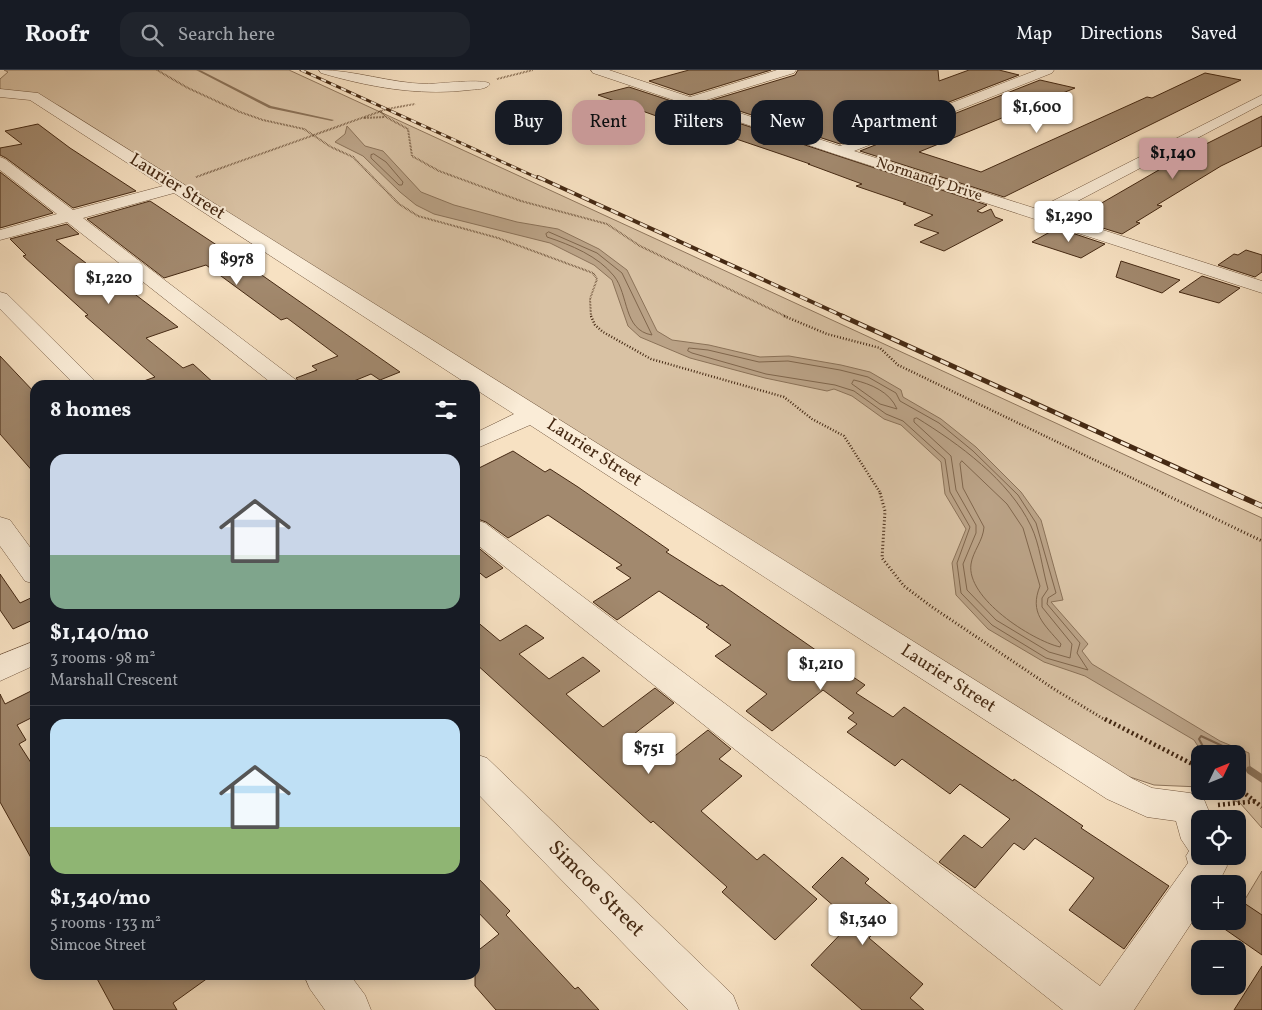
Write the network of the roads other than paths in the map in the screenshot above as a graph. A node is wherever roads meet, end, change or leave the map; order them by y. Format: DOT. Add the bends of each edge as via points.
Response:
graph roads {
  1 [pos="325,70"];
  2 [pos="597,70"];
  3 [pos="790,70"];
  4 [pos="1048,70"];
  5 [pos="484,84"];
  6 [pos="4,99"];
  7 [pos="1262,99"];
  8 [pos="686,100"];
  9 [pos="692,100"];
  10 [pos="741,118"];
  11 [pos="840,151"];
  12 [pos="0,162"];
  13 [pos="186,183"];
  14 [pos="1039,215"];
  15 [pos="71,217"];
  16 [pos="0,235"];
  17 [pos="1262,287"];
  18 [pos="0,298"];
  19 [pos="83,380"];
  20 [pos="282,380"];
  21 [pos="533,414"];
  22 [pos="480,440"];
  23 [pos="0,526"];
  24 [pos="480,534"];
  25 [pos="30,567"];
  26 [pos="30,654"];
  27 [pos="0,669"];
  28 [pos="480,773"];
  29 [pos="1191,822"];
  30 [pos="1208,865"];
  31 [pos="329,980"];
  32 [pos="350,1010"];
  33 [pos="718,1010"];
  34 [pos="1097,1010"];
  35 [pos="1109,1010"];
  1 -- 5 [label="street" via="353,79 399,87 449,89"];
  2 -- 8 [label="street, Normandy Drive"];
  3 -- 9 [label="street"];
  4 -- 11 [label="street"];
  6 -- 13 [label="street, Laurier Street" via="32,96"];
  7 -- 14 [label="street"];
  10 -- 11 [label="street, Normandy Drive"];
  11 -- 14 [label="street, Normandy Drive"];
  12 -- 15 [label="street"];
  13 -- 15 [label="street"];
  13 -- 21 [label="street, Laurier Street"];
  14 -- 17 [label="street, Normandy Drive"];
  15 -- 16 [label="street"];
  15 -- 20 [label="street"];
  18 -- 19 [label="street"];
  21 -- 22 [label="street"];
  21 -- 29 [label="street, Laurier Street" via="1120,790"];
  23 -- 25 [label="street"];
  24 -- 34 [label="street"];
  26 -- 27 [label="street"];
  28 -- 33 [label="street, Simcoe Street"];
  30 -- 35 [label="street"];
  31 -- 32 [label="street"];
}
